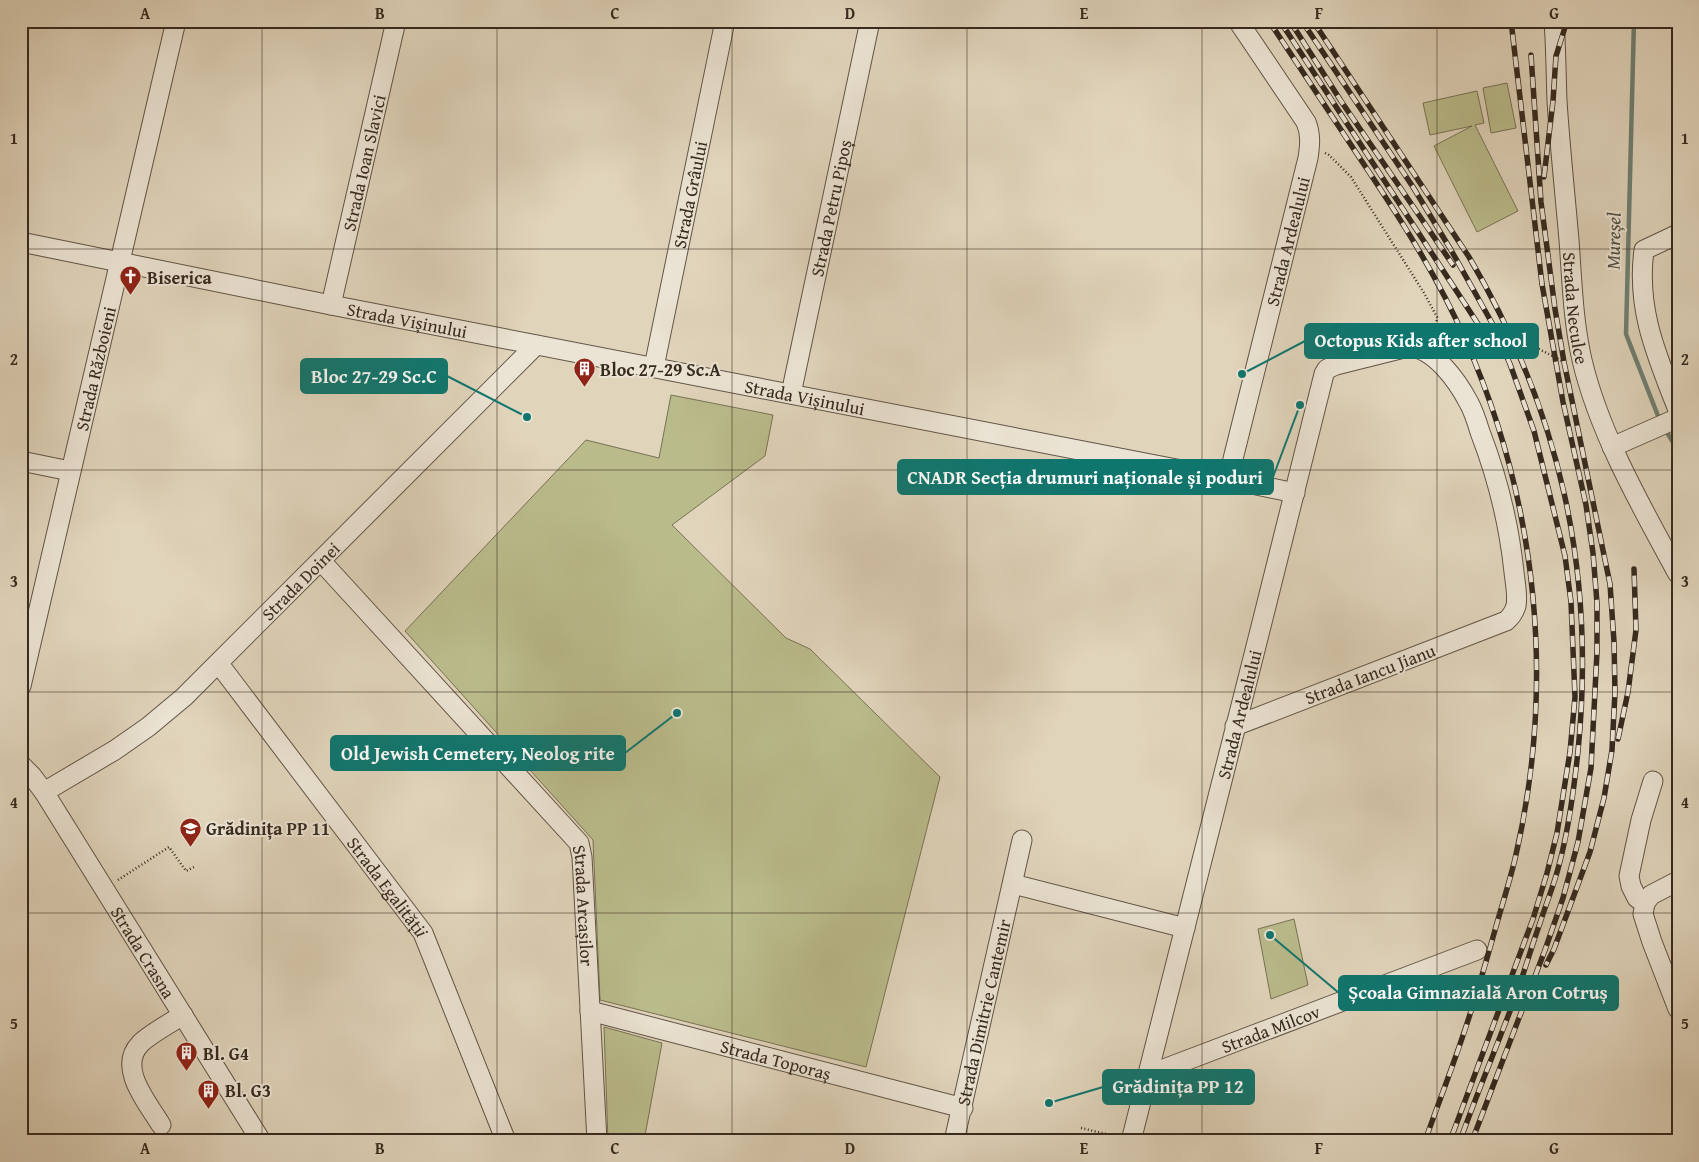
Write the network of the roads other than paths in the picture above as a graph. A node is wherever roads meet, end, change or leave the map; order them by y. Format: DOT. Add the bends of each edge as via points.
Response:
graph roads {
  1 [pos="176,21"];
  2 [pos="396,21"];
  3 [pos="726,21"];
  4 [pos="870,21"];
  5 [pos="1238,21"];
  6 [pos="1554,21"];
  7 [pos="1678,234"];
  8 [pos="21,242"];
  9 [pos="119,262"];
  10 [pos="331,305"];
  11 [pos="536,344"];
  12 [pos="654,367"];
  13 [pos="791,394"];
  14 [pos="1678,410"];
  15 [pos="1678,418"];
  16 [pos="1612,446"];
  17 [pos="21,461"];
  18 [pos="70,471"];
  19 [pos="1228,478"];
  20 [pos="1295,493"];
  21 [pos="321,561"];
  22 [pos="1678,574"];
  23 [pos="1506,621"];
  24 [pos="25,653"];
  25 [pos="219,664"];
  26 [pos="21,686"];
  27 [pos="1235,726"];
  28 [pos="21,766"];
  29 [pos="1653,781"];
  30 [pos="44,792"];
  31 [pos="1022,840"];
  32 [pos="1678,881"];
  33 [pos="1013,884"];
  34 [pos="1645,904"];
  35 [pos="1185,928"];
  36 [pos="1477,950"];
  37 [pos="1678,1008"];
  38 [pos="590,1011"];
  39 [pos="182,1015"];
  40 [pos="1148,1075"];
  41 [pos="963,1108"];
  42 [pos="160,1125"];
  43 [pos="1131,1140"];
  44 [pos="261,1141"];
  45 [pos="506,1141"];
  46 [pos="597,1141"];
  47 [pos="954,1141"];
  1 -- 9 [label="street, Strada Războieni"];
  2 -- 10 [label="street, Strada Ioan Slavici"];
  3 -- 12 [label="street, Strada Grâului"];
  4 -- 13 [label="street, Strada Petru Pipoș"];
  5 -- 19 [label="street, Strada Ardealului" via="1306,122 1310,146"];
  6 -- 16 [label="street, Strada Neculce" via="1557,101 1578,338"];
  7 -- 14 [label="street" via="1644,250 1642,264 1649,332"];
  8 -- 9 [label="street, Strada Vișinului"];
  9 -- 10 [label="street, Strada Vișinului"];
  9 -- 18 [label="street, Strada Războieni"];
  10 -- 11 [label="street, Strada Vișinului"];
  11 -- 12 [label="street, Strada Vișinului"];
  11 -- 21 [label="street, Strada Doinei"];
  12 -- 13 [label="street, Strada Vișinului"];
  13 -- 19 [label="street, Strada Vișinului"];
  15 -- 16 [label="street"];
  16 -- 22 [label="street, Strada Neculce"];
  17 -- 18 [label="street"];
  18 -- 24 [label="street, Strada Războieni"];
  19 -- 20 [label="street, Strada Vișinului"];
  20 -- 23 [label="street, Strada Ardealului" via="1327,369 1416,349 1436,360 1455,380 1470,405 1494,470 1516,590 1516,604"];
  20 -- 27 [label="street, Strada Ardealului"];
  21 -- 25 [label="street, Strada Doinei"];
  21 -- 38 [label="street, Strada Arcașilor" via="579,843"];
  23 -- 27 [label="street, Strada Iancu Jianu"];
  24 -- 26 [label="street, Strada Războieni"];
  25 -- 30 [label="street, Strada Doinei" via="148,727"];
  25 -- 45 [label="street, Strada Egalității" via="423,933"];
  27 -- 35 [label="street, Strada Ardealului"];
  28 -- 30 [label="street, Strada Crasna"];
  29 -- 34 [label="street" via="1629,876 1637,898"];
  30 -- 39 [label="street, Strada Crasna"];
  31 -- 33 [label="street, Strada Dimitrie Cantemir"];
  32 -- 34 [label="street" via="1651,896"];
  33 -- 35 [label="street"];
  33 -- 41 [label="street, Strada Dimitrie Cantemir"];
  34 -- 37 [label="street" via="1645,923"];
  35 -- 40 [label="street, Strada Ardealului"];
  36 -- 40 [label="street, Strada Milcov"];
  38 -- 41 [label="street, Strada Toporaș"];
  38 -- 46 [label="street, Strada Arcașilor"];
  39 -- 42 [label="street" via="140,1044 132,1062 134,1079"];
  39 -- 44 [label="street, Strada Crasna"];
  40 -- 43 [label="street, Strada Ardealului"];
  41 -- 47 [label="street, Strada Dimitrie Cantemir"];
}
